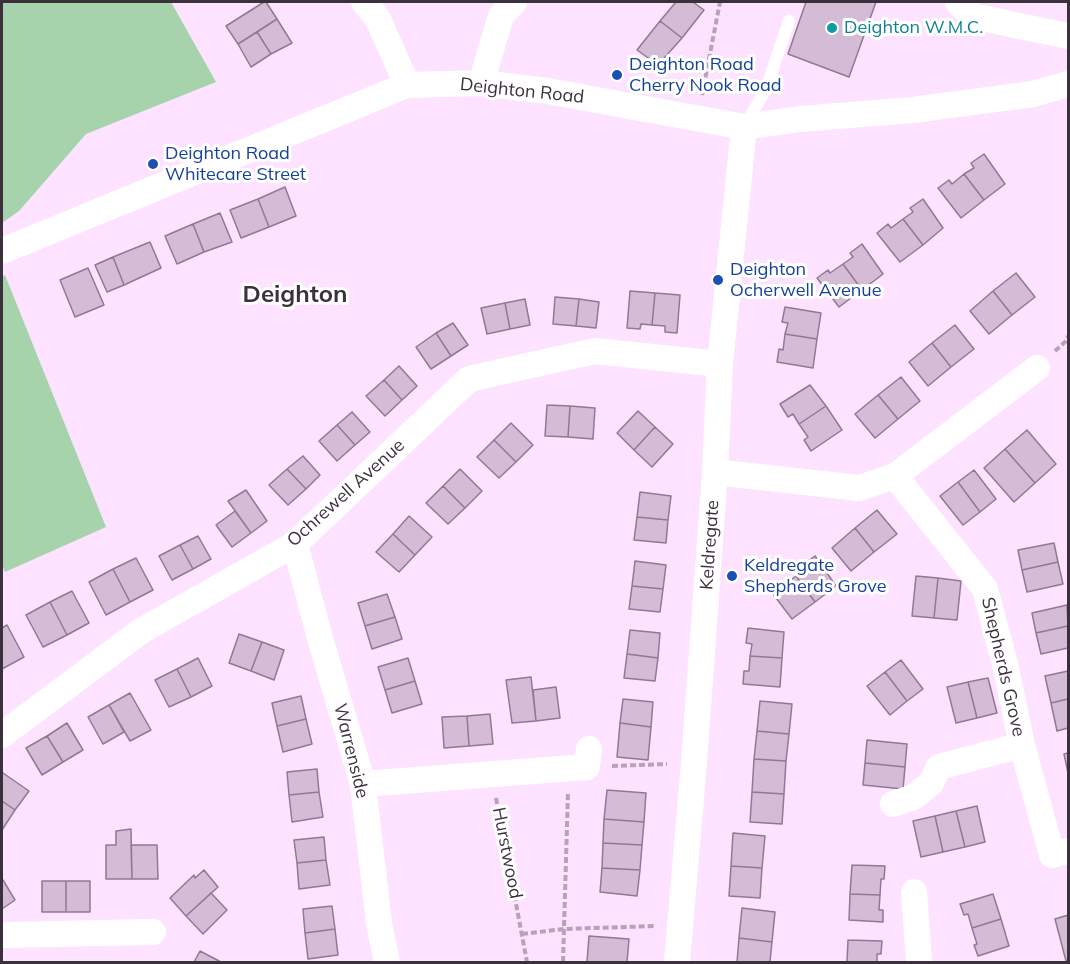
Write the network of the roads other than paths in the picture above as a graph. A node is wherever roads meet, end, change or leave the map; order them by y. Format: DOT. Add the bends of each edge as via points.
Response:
graph roads {
  1 [pos="364,2"];
  2 [pos="514,2"];
  3 [pos="958,2"];
  4 [pos="789,21"];
  5 [pos="1068,36"];
  6 [pos="481,83"];
  7 [pos="1068,84"];
  8 [pos="407,85"];
  9 [pos="744,127"];
  10 [pos="2,251"];
  11 [pos="720,364"];
  12 [pos="1037,369"];
  13 [pos="715,472"];
  14 [pos="896,476"];
  15 [pos="295,544"];
  16 [pos="2,735"];
  17 [pos="1022,746"];
  18 [pos="582,762"];
  19 [pos="363,784"];
  20 [pos="893,804"];
  21 [pos="1068,851"];
  22 [pos="914,892"];
  23 [pos="153,932"];
  24 [pos="2,935"];
  25 [pos="387,963"];
  26 [pos="677,963"];
  27 [pos="919,963"];
  1 -- 8 [label="street" via="378,19"];
  2 -- 6 [label="street" via="501,16"];
  3 -- 5 [label="street" via="972,16"];
  4 -- 9 [label="lane" via="766,89"];
  6 -- 8 [label="street, Deighton Road"];
  6 -- 9 [label="street, Deighton Road" via="548,91"];
  7 -- 9 [label="street, Deighton Road" via="1000,99"];
  8 -- 10 [label="street, Deighton Road"];
  9 -- 11 [label="street, Keldregate"];
  11 -- 13 [label="street, Keldregate"];
  11 -- 15 [label="street, Ochrewell Avenue" via="595,351 469,379"];
  12 -- 14 [label="street"];
  13 -- 14 [label="street" via="859,488"];
  13 -- 26 [label="street, Keldregate"];
  14 -- 17 [label="street, Shepherds Grove" via="985,590"];
  15 -- 16 [label="street, Ochrewell Avenue" via="141,631"];
  15 -- 19 [label="street, Warrenside"];
  17 -- 20 [label="street, Shepherds Grove" via="939,767 931,783 914,797"];
  17 -- 21 [label="street, Shepherds Grove" via="1052,855"];
  18 -- 19 [label="street"];
  19 -- 25 [label="street, Warrenside"];
  22 -- 27 [label="street"];
  23 -- 24 [label="street"];
}
